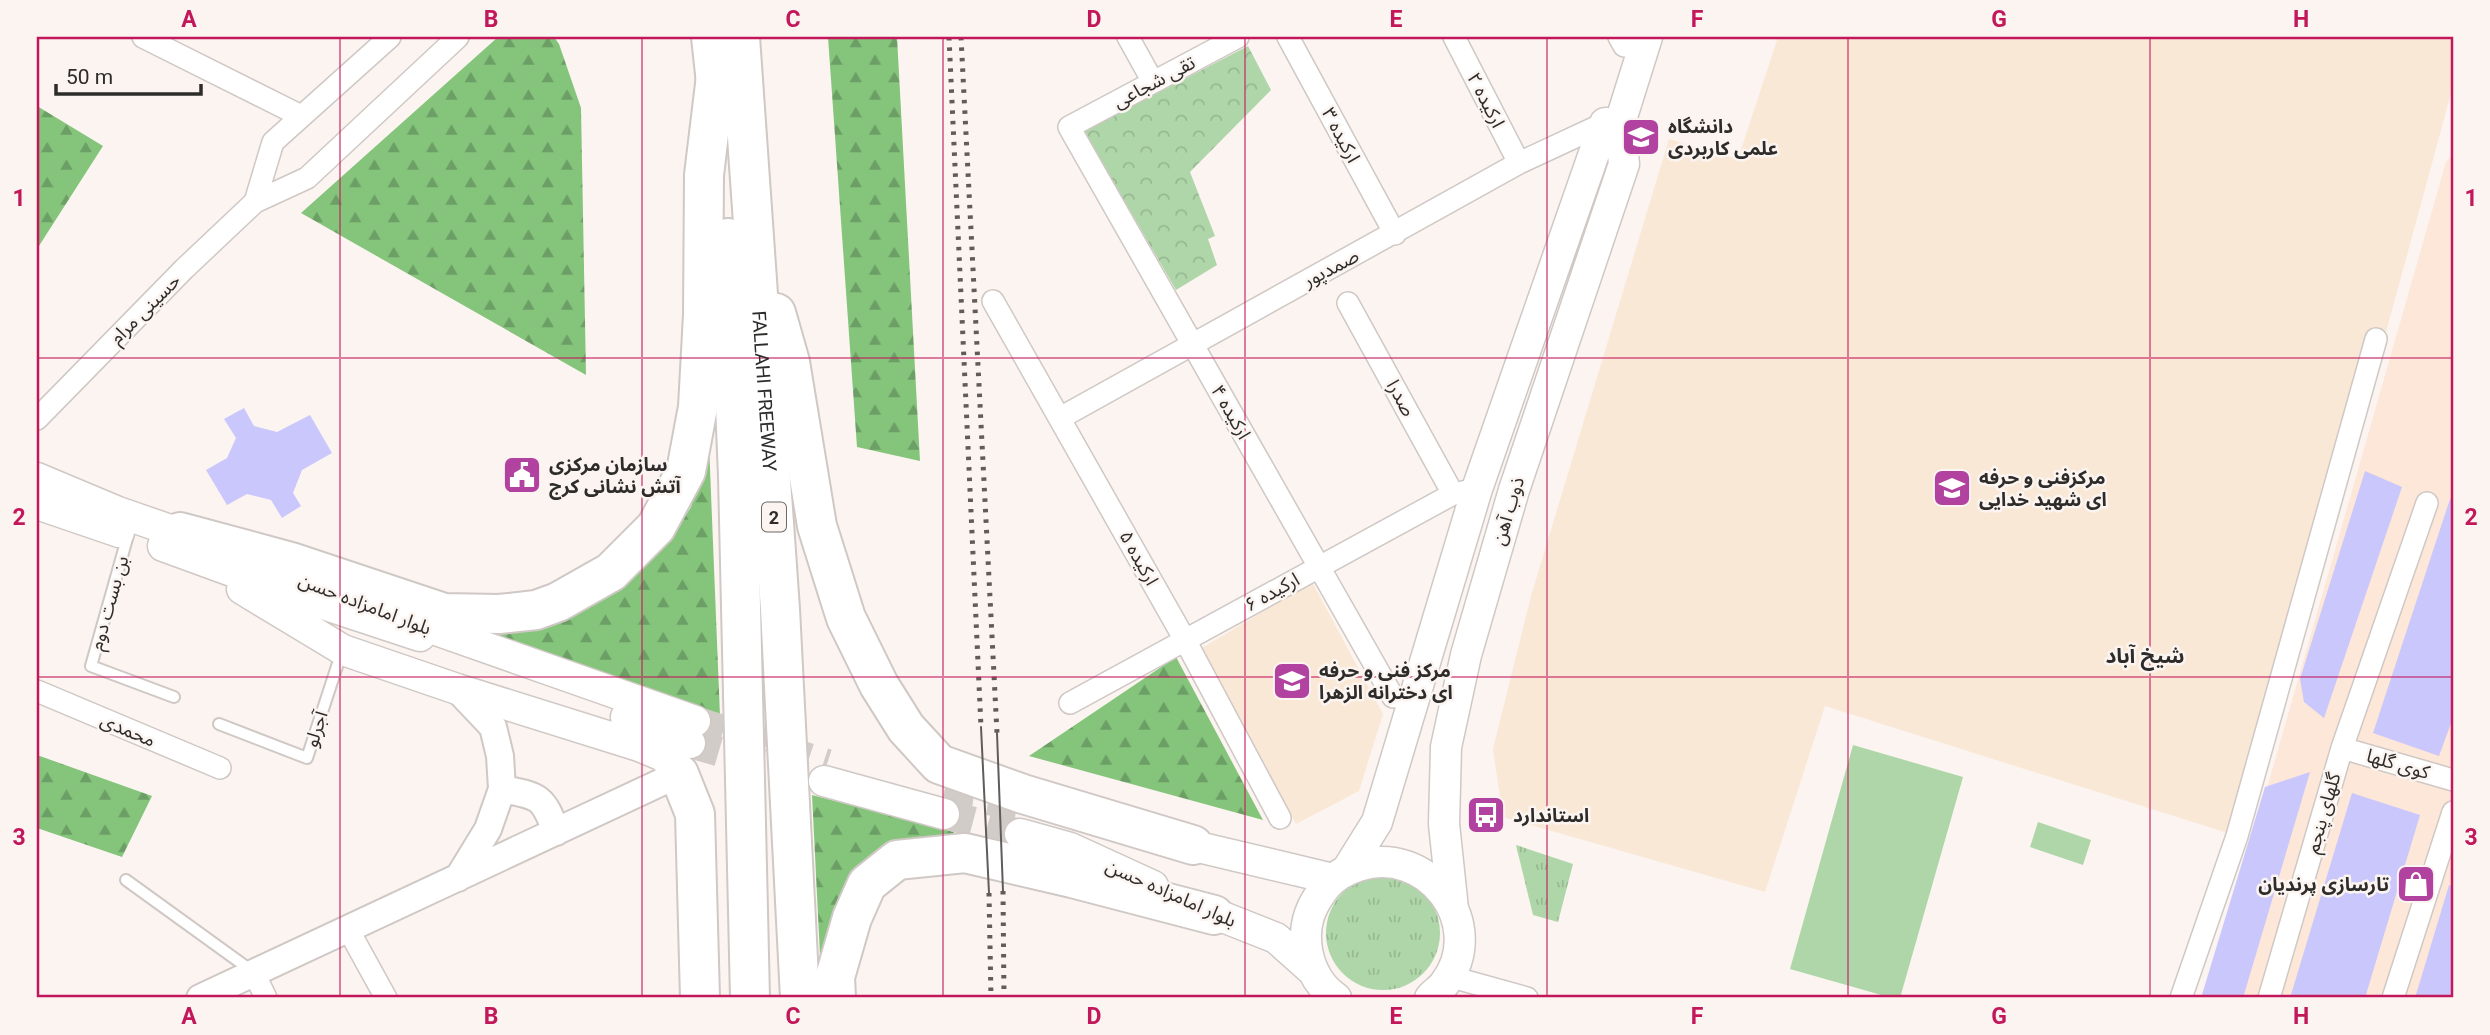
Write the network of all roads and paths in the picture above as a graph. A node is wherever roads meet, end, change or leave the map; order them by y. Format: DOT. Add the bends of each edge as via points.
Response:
graph roads {
  1 [pos="143,37"];
  2 [pos="390,37"];
  3 [pos="458,37"];
  4 [pos="711,37"];
  5 [pos="740,37"];
  6 [pos="1128,37"];
  7 [pos="1238,37"];
  8 [pos="1288,37"];
  9 [pos="1454,37"];
  10 [pos="1630,40"];
  11 [pos="716,76"];
  12 [pos="1153,82"];
  13 [pos="302,116"];
  14 [pos="1612,123"];
  15 [pos="1069,127"];
  16 [pos="1519,163"];
  17 [pos="255,202"];
  18 [pos="1395,234"];
  19 [pos="755,240"];
  20 [pos="993,301"];
  21 [pos="1348,303"];
  22 [pos="2376,339"];
  23 [pos="1192,343"];
  24 [pos="1060,418"];
  25 [pos="37,419"];
  26 [pos="37,478"];
  27 [pos="1514,490"];
  28 [pos="1465,491"];
  29 [pos="2427,503"];
  30 [pos="37,504"];
  31 [pos="128,535"];
  32 [pos="190,547"];
  33 [pos="1319,566"];
  34 [pos="1185,640"];
  35 [pos="343,650"];
  36 [pos="457,689"];
  37 [pos="37,691"];
  38 [pos="174,696"];
  39 [pos="1393,697"];
  40 [pos="1070,703"];
  41 [pos="219,724"];
  42 [pos="688,746"];
  43 [pos="2342,748"];
  44 [pos="220,768"];
  45 [pos="825,773"];
  46 [pos="2453,780"];
  47 [pos="502,789"];
  48 [pos="944,803"];
  49 [pos="2453,812"];
  50 [pos="1280,818"];
  51 [pos="556,832"];
  52 [pos="1193,845"];
  53 [pos="1340,874"];
  54 [pos="458,878"];
  55 [pos="126,880"];
  56 [pos="1454,909"];
  57 [pos="1214,915"];
  58 [pos="348,929"];
  59 [pos="254,973"];
  60 [pos="1439,987"];
  61 [pos="1327,990"];
  62 [pos="200,998"];
  63 [pos="266,998"];
  64 [pos="386,998"];
  65 [pos="700,998"];
  66 [pos="750,998"];
  67 [pos="800,998"];
  68 [pos="836,998"];
  69 [pos="1527,998"];
  70 [pos="2181,998"];
  71 [pos="2269,998"];
  72 [pos="2393,998"];
  1 -- 13 [label="street"];
  2 -- 13 [label="street, حسینی مرام"];
  3 -- 17 [label="street, حسینی مرام" via="307,178"];
  4 -- 11 [label="highway, FALLAHI FREEWAY / 2"];
  5 -- 19 [label="highway, FALLAHI FREEWAY / 2"];
  6 -- 12 [label="street"];
  7 -- 12 [label="street, تقی شجاعی"];
  8 -- 18 [label="street, ارکیده ۳"];
  9 -- 16 [label="street, ارکیده ۲"];
  10 -- 14 [label="main road, ذوب آهن"];
  11 -- 32 [label="highway" via="704,175 698,407 686,471 656,527 611,572 536,610 444,613 291,562"];
  11 -- 66 [label="highway, FALLAHI FREEWAY / 2" via="731,291"];
  12 -- 15 [label="street, تقی شجاعی"];
  13 -- 17 [label="street, حسینی مرام" via="273,142"];
  14 -- 16 [label="street, صمدپور"];
  14 -- 27 [label="main road, ذوب آهن" via="1624,164"];
  14 -- 28 [label="main road, ذوب آهن"];
  15 -- 23 [label="street, ارکیده ۴"];
  16 -- 18 [label="street, صمدپور"];
  17 -- 25 [label="street, حسینی مرام"];
  18 -- 23 [label="street, صمدپور"];
  19 -- 52 [label="highway" via="790,362 817,526 846,618 906,729 939,764"];
  19 -- 67 [label="highway, FALLAHI FREEWAY / 2"];
  20 -- 24 [label="street, ارکیده ۵"];
  21 -- 28 [label="street, صدرا"];
  22 -- 70 [label="street" via="2237,836"];
  23 -- 24 [label="street, صمدپور"];
  23 -- 33 [label="street, ارکیده ۴"];
  24 -- 34 [label="street, ارکیده ۵"];
  26 -- 32 [label="main road, بلوار امامزاده حسن"];
  27 -- 28 [label="main road"];
  27 -- 56 [label="main road, ذوب آهن" via="1466,655 1446,747 1444,824"];
  28 -- 33 [label="street, ارکیده ۶"];
  28 -- 53 [label="main road, ذوب آهن" via="1377,822"];
  29 -- 43 [label="street, گلهای پنجم"];
  30 -- 31 [label="main road, بلوار امامزاده حسن"];
  31 -- 32 [label="main road, بلوار امامزاده حسن"];
  31 -- 38 [label="lane, بن بست دوم" via="91,666"];
  32 -- 35 [label="main road" via="238,586"];
  32 -- 42 [label="main road, بلوار امامزاده حسن" via="378,610"];
  33 -- 34 [label="street, ارکیده ۶"];
  33 -- 39 [label="street, ارکیده ۴"];
  34 -- 40 [label="street, ارکیده ۶"];
  34 -- 50 [label="street, ارکیده ۵"];
  35 -- 36 [label="main road"];
  35 -- 41 [label="lane, آجرلو" via="307,758"];
  36 -- 42 [label="main road" via="663,756"];
  36 -- 47 [label="street" via="493,727"];
  37 -- 44 [label="street, محمدی"];
  42 -- 51 [label="street"];
  42 -- 65 [label="highway" via="695,814"];
  43 -- 46 [label="street, کوی گلها"];
  43 -- 71 [label="street, گلهای پنجم"];
  45 -- 48 [label="main road"];
  47 -- 51 [label="street" via="536,796"];
  47 -- 54 [label="street" via="488,829"];
  49 -- 72 [label="street"];
  51 -- 54 [label="street"];
  52 -- 53 [label="main road, بلوار امامزاده حسن"];
  52 -- 57 [label="main road, بلوار امامزاده حسن" via="1108,828 1019,820"];
  53 -- 56 [label="main road" via="1371,862 1396,862 1420,871 1440,887"];
  53 -- 61 [label="main road, ذوب آهن" via="1316,898 1307,921 1306,947"];
  54 -- 58 [label="street"];
  55 -- 59 [label="lane"];
  56 -- 60 [label="main road, ذوب آهن" via="1459,934 1456,959"];
  57 -- 61 [label="main road, بلوار امامزاده حسن" via="1276,938"];
  57 -- 68 [label="highway" via="965,853 897,860 867,884 835,977"];
  58 -- 59 [label="street"];
  58 -- 64 [label="street"];
  59 -- 62 [label="street"];
  59 -- 63 [label="street"];
  60 -- 69 [label="street"];
}
